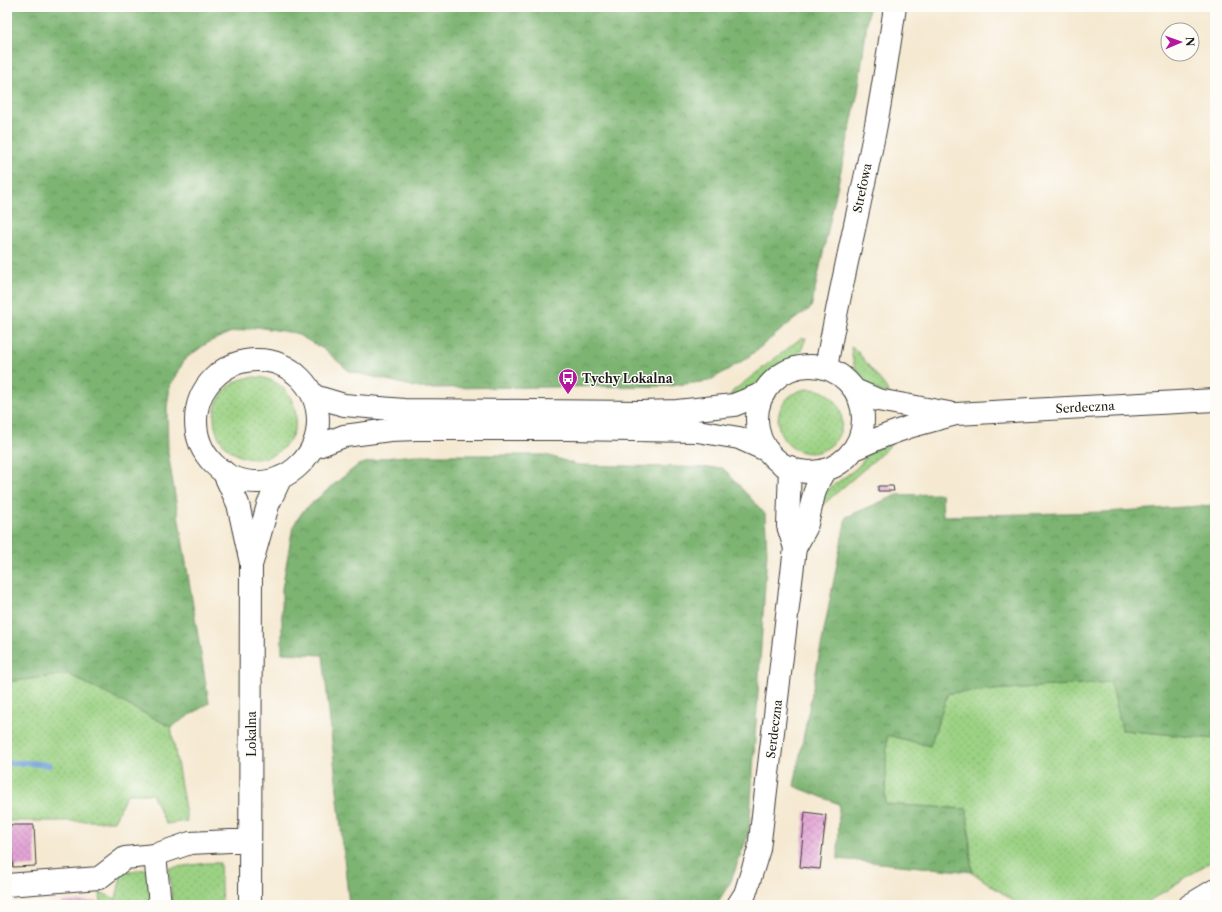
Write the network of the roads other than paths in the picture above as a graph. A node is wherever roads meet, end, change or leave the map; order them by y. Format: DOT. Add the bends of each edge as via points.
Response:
graph roads {
  1 [pos="895,7"];
  2 [pos="826,368"];
  3 [pos="855,390"];
  4 [pos="764,393"];
  5 [pos="314,396"];
  6 [pos="1215,400"];
  7 [pos="956,414"];
  8 [pos="313,448"];
  9 [pos="854,449"];
  10 [pos="768,451"];
  11 [pos="790,467"];
  12 [pos="825,470"];
  13 [pos="223,472"];
  14 [pos="281,477"];
  15 [pos="795,548"];
  16 [pos="251,564"];
  17 [pos="250,841"];
  18 [pos="155,855"];
  19 [pos="7,885"];
  20 [pos="1215,890"];
  21 [pos="160,905"];
  22 [pos="250,905"];
  23 [pos="738,905"];
  24 [pos="1190,905"];
  1 -- 2 [label="street, Strefowa" via="875,130"];
  2 -- 3 [label="street" via="837,373"];
  2 -- 4 [label="street" via="798,367 784,373"];
  3 -- 7 [label="street, Serdeczna" via="878,400"];
  3 -- 9 [label="street" via="863,414 863,426"];
  4 -- 5 [label="street" via="734,405 677,412 404,410 344,405"];
  4 -- 10 [label="street" via="758,423 761,438"];
  5 -- 8 [label="street" via="319,413 318,431"];
  5 -- 13 [label="street" via="305,382 292,370 276,362 259,359 242,361 226,368 212,379 202,393 197,410 197,428 201,445 210,460"];
  6 -- 7 [label="street, Serdeczna"];
  7 -- 9 [label="street, Serdeczna" via="884,436"];
  8 -- 10 [label="street" via="344,436 417,429 698,431 738,438"];
  8 -- 14 [label="street" via="303,462"];
  9 -- 12 [label="street" via="846,458"];
  10 -- 11 [label="street" via="781,463"];
  11 -- 12 [label="street" via="813,472"];
  11 -- 15 [label="street" via="788,526"];
  12 -- 15 [label="street" via="814,494 806,528"];
  13 -- 14 [label="street" via="238,479 256,482"];
  13 -- 16 [label="street, Lokalna" via="238,504"];
  14 -- 16 [label="street, Lokalna" via="268,504"];
  15 -- 23 [label="street, Serdeczna" via="759,849 745,894"];
  16 -- 17 [label="street, Lokalna"];
  17 -- 18 [label="street" via="190,843"];
  17 -- 22 [label="street, Lokalna"];
  18 -- 19 [label="street" via="125,858 99,878"];
  18 -- 21 [label="street"];
  20 -- 24 [label="street"];
}
